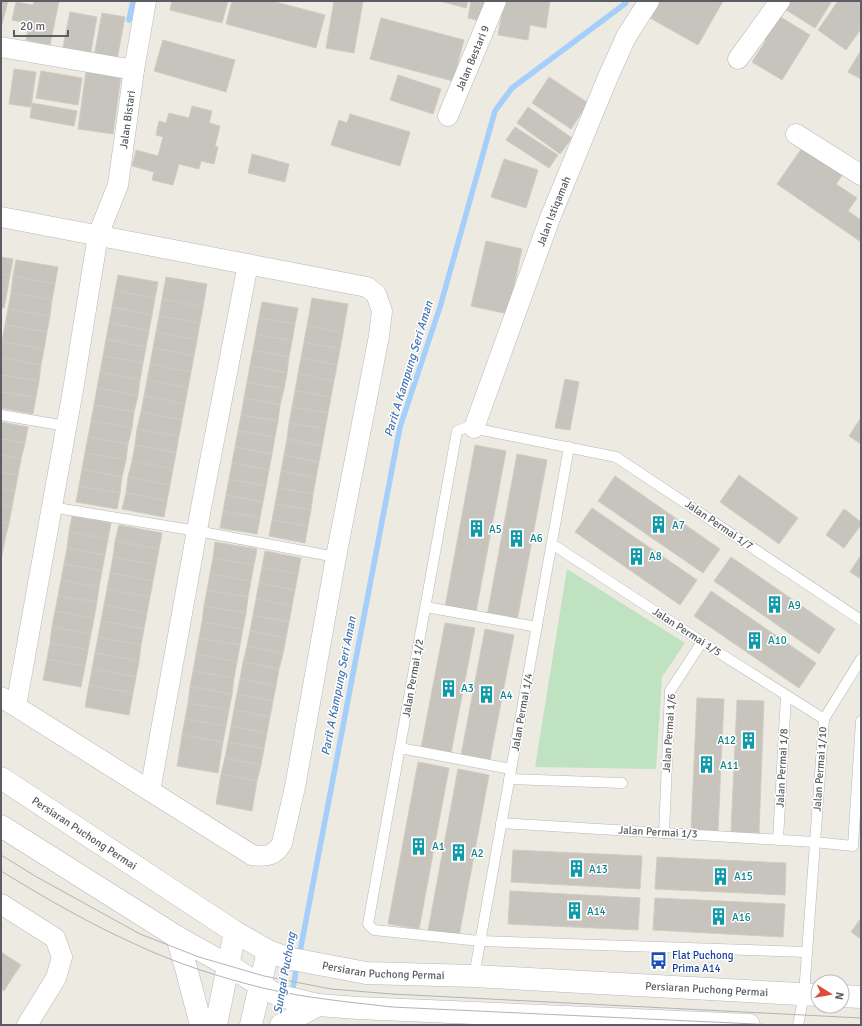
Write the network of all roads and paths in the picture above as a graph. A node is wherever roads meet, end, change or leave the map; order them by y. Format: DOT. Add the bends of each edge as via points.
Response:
graph roads {
  1 [pos="146,1"];
  2 [pos="496,1"];
  3 [pos="649,1"];
  4 [pos="780,1"];
  5 [pos="1,47"];
  6 [pos="738,59"];
  7 [pos="134,70"];
  8 [pos="448,116"];
  9 [pos="796,134"];
  10 [pos="861,175"];
  11 [pos="1,217"];
  12 [pos="98,235"];
  13 [pos="248,264"];
  14 [pos="1,415"];
  15 [pos="66,426"];
  16 [pos="474,428"];
  17 [pos="569,447"];
  18 [pos="51,507"];
  19 [pos="197,531"];
  20 [pos="552,544"];
  21 [pos="336,557"];
  22 [pos="426,607"];
  23 [pos="861,620"];
  24 [pos="537,627"];
  25 [pos="702,642"];
  26 [pos="861,659"];
  27 [pos="786,696"];
  28 [pos="8,702"];
  29 [pos="824,719"];
  30 [pos="861,721"];
  31 [pos="400,748"];
  32 [pos="511,768"];
  33 [pos="1,778"];
  34 [pos="509,779"];
  35 [pos="622,783"];
  36 [pos="150,791"];
  37 [pos="501,823"];
  38 [pos="1,826"];
  39 [pos="664,833"];
  40 [pos="778,840"];
  41 [pos="814,842"];
  42 [pos="1,904"];
  43 [pos="235,932"];
  44 [pos="177,937"];
  45 [pos="480,941"];
  46 [pos="806,952"];
  47 [pos="278,954"];
  48 [pos="229,966"];
  49 [pos="474,976"];
  50 [pos="260,985"];
  51 [pos="810,986"];
  52 [pos="810,995"];
  53 [pos="850,996"];
  54 [pos="810,997"];
  55 [pos="861,997"];
  56 [pos="318,1005"];
  57 [pos="27,1025"];
  58 [pos="201,1025"];
  59 [pos="216,1025"];
  60 [pos="251,1025"];
  61 [pos="281,1025"];
  62 [pos="749,1025"];
  63 [pos="798,1025"];
  1 -- 7 [label="street, Jalan Bistari"];
  2 -- 8 [label="street, Jalan Bestari 9"];
  3 -- 16 [label="street, Jalan Istiqamah" via="626,37 550,218"];
  4 -- 6 [label="street"];
  5 -- 7 [label="street"];
  7 -- 12 [label="street, Jalan Bistari" via="118,184"];
  9 -- 10 [label="street"];
  11 -- 12 [label="street"];
  12 -- 13 [label="street"];
  12 -- 15 [label="street, Jalan Bistari"];
  13 -- 19 [label="street"];
  13 -- 21 [label="street" via="367,287 376,294 382,311"];
  14 -- 15 [label="lane"];
  15 -- 18 [label="street, Jalan Bistari"];
  16 -- 17 [label="lane, Jalan Permai 1/2"];
  16 -- 22 [label="lane, Jalan Permai 1/2" via="467,427 457,432"];
  17 -- 20 [label="lane, Jalan Permai 1/4"];
  17 -- 23 [label="lane, Jalan Permai 1/7" via="616,457"];
  18 -- 19 [label="lane"];
  18 -- 28 [label="street, Jalan Bistari"];
  19 -- 21 [label="lane"];
  19 -- 36 [label="street"];
  20 -- 24 [label="lane, Jalan Permai 1/4"];
  20 -- 25 [label="lane, Jalan Permai 1/5"];
  21 -- 36 [label="street" via="295,786 278,851 264,857 252,855"];
  22 -- 24 [label="lane"];
  22 -- 31 [label="lane, Jalan Permai 1/2"];
  24 -- 32 [label="lane, Jalan Permai 1/4"];
  25 -- 27 [label="lane, Jalan Permai 1/5"];
  25 -- 39 [label="lane, Jalan Permai 1/6" via="670,691"];
  26 -- 29 [label="lane, Jalan Permai 1/10"];
  27 -- 29 [label="lane, Jalan Permai 1/5"];
  27 -- 40 [label="lane, Jalan Permai 1/8"];
  28 -- 36 [label="street"];
  29 -- 41 [label="lane, Jalan Permai 1/10"];
  30 -- 41 [label="lane" via="853,846"];
  31 -- 32 [label="lane"];
  31 -- 45 [label="lane, Jalan Permai 1/2" via="368,924 374,930"];
  32 -- 34 [label="lane, Jalan Permai 1/4"];
  33 -- 43 [label="main road, Persiaran Puchong Permai"];
  34 -- 35 [label="lane"];
  34 -- 37 [label="lane, Jalan Permai 1/4"];
  37 -- 39 [label="lane, Jalan Permai 1/3"];
  37 -- 45 [label="lane, Jalan Permai 1/4"];
  38 -- 44 [label="main road"];
  39 -- 40 [label="lane, Jalan Permai 1/3"];
  40 -- 41 [label="lane, Jalan Permai 1/3"];
  41 -- 46 [label="lane, Jalan Permai 1/10"];
  42 -- 57 [label="street" via="55,938 62,958 56,978"];
  43 -- 47 [label="main road, Persiaran Puchong Permai"];
  43 -- 48 [label="main road"];
  44 -- 48 [label="main road"];
  44 -- 58 [label="main road"];
  45 -- 46 [label="lane"];
  45 -- 49 [label="lane, Jalan Permai 1/4"];
  46 -- 51 [label="lane, Jalan Permai 1/10"];
  47 -- 49 [label="main road, Persiaran Puchong Permai" via="366,973"];
  47 -- 50 [label="main road"];
  48 -- 50 [label="main road"];
  48 -- 59 [label="main road"];
  49 -- 52 [label="main road, Persiaran Puchong Permai"];
  50 -- 56 [label="main road" via="280,996"];
  50 -- 60 [label="main road"];
  53 -- 55 [label="main road"];
  54 -- 63 [label="lane, Jalan Permai 1/10"];
  56 -- 61 [label="main road"];
  56 -- 62 [label="main road"];
}
